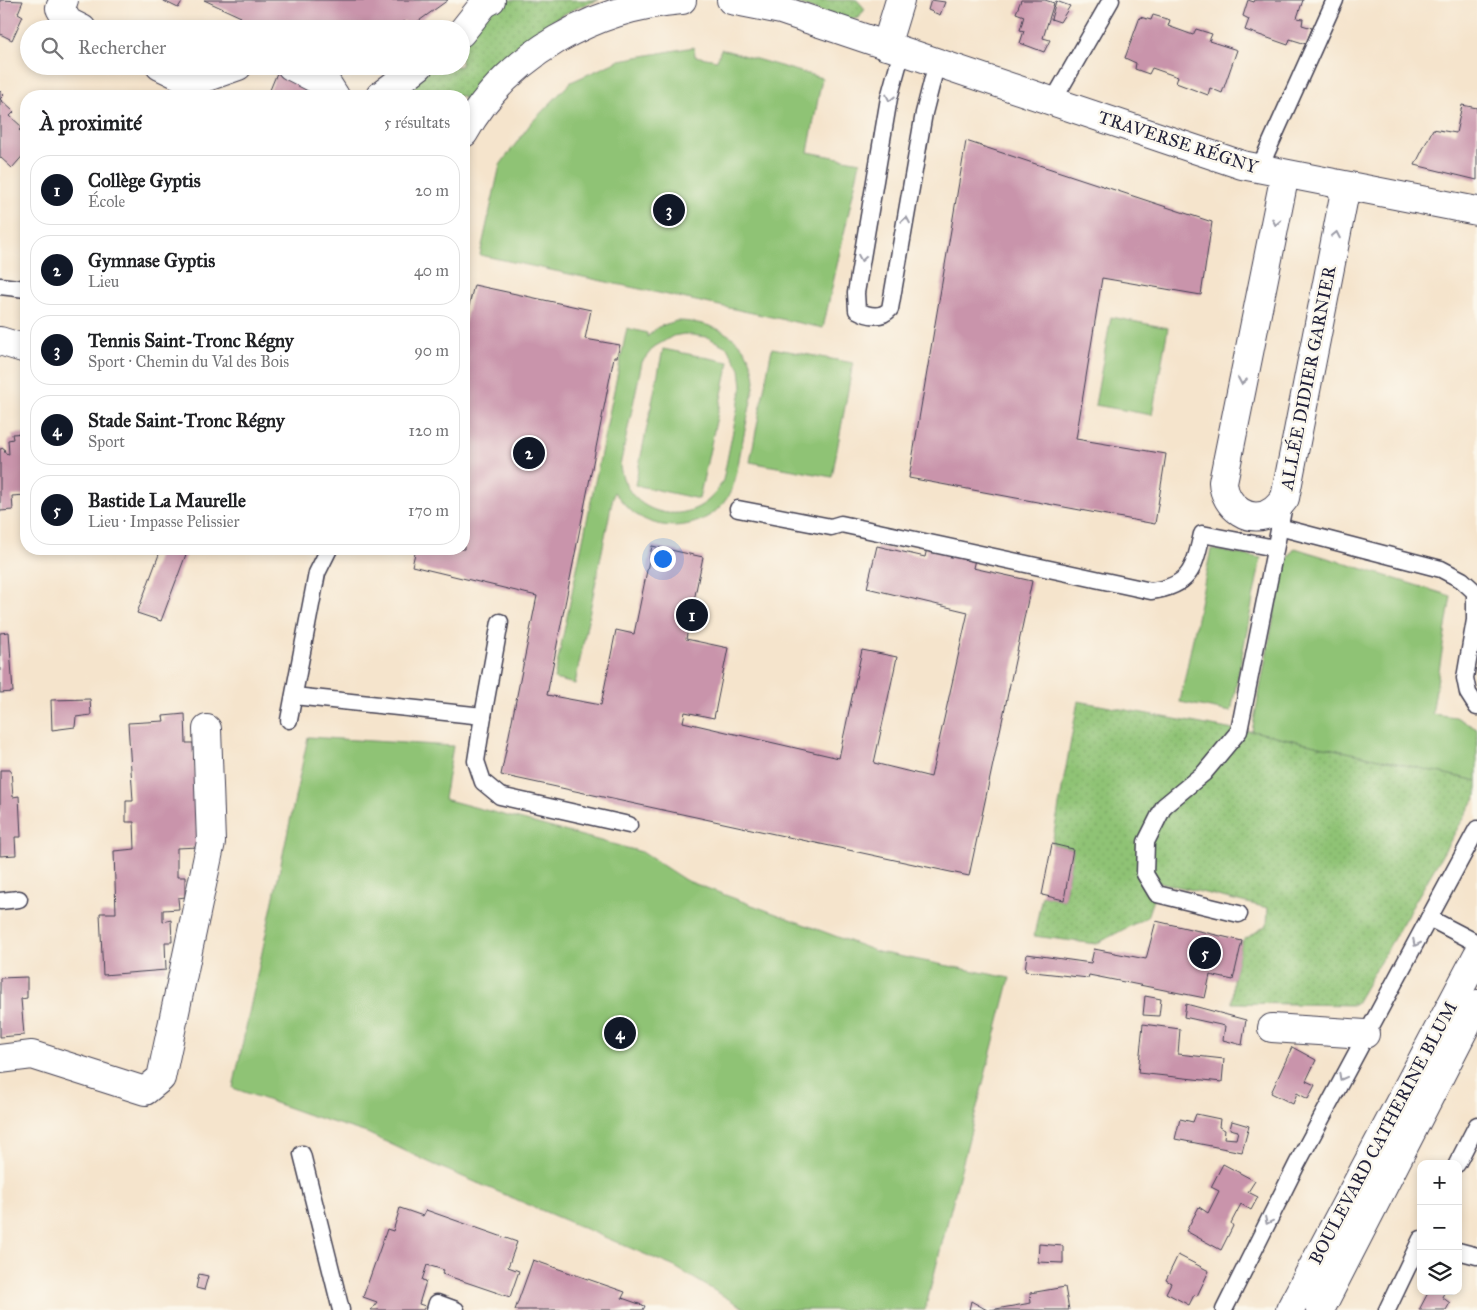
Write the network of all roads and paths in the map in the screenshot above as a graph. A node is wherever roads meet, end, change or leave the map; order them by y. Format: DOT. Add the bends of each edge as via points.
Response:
graph roads {
  1 [pos="64,0"];
  2 [pos="490,0"];
  3 [pos="682,0"];
  4 [pos="731,0"];
  5 [pos="1111,0"];
  6 [pos="1335,0"];
  7 [pos="892,2"];
  8 [pos="67,20"];
  9 [pos="470,22"];
  10 [pos="894,48"];
  11 [pos="936,62"];
  12 [pos="179,75"];
  13 [pos="213,75"];
  14 [pos="308,75"];
  15 [pos="407,75"];
  16 [pos="331,90"];
  17 [pos="388,90"];
  18 [pos="1053,101"];
  19 [pos="470,121"];
  20 [pos="1272,172"];
  21 [pos="1346,186"];
  22 [pos="1477,212"];
  23 [pos="20,289"];
  24 [pos="1,291"];
  25 [pos="0,341"];
  26 [pos="20,346"];
  27 [pos="1285,498"];
  28 [pos="738,509"];
  29 [pos="1280,527"];
  30 [pos="1276,548"];
  31 [pos="326,555"];
  32 [pos="500,622"];
  33 [pos="294,696"];
  34 [pos="1477,707"];
  35 [pos="483,716"];
  36 [pos="289,720"];
  37 [pos="207,729"];
  38 [pos="629,825"];
  39 [pos="1477,829"];
  40 [pos="0,900"];
  41 [pos="18,900"];
  42 [pos="1239,914"];
  43 [pos="1429,918"];
  44 [pos="1476,942"];
  45 [pos="1477,1004"];
  46 [pos="1272,1028"];
  47 [pos="1477,1033"];
  48 [pos="1365,1034"];
  49 [pos="0,1059"];
  50 [pos="1477,1124"];
  51 [pos="302,1154"];
  52 [pos="1459,1160"];
  53 [pos="1417,1247"];
  54 [pos="1462,1252"];
  55 [pos="1477,1256"];
  56 [pos="341,1310"];
  57 [pos="435,1310"];
  58 [pos="456,1310"];
  59 [pos="1224,1310"];
  60 [pos="1276,1310"];
  61 [pos="1290,1310"];
  62 [pos="1320,1310"];
  63 [pos="1335,1310"];
  64 [pos="1387,1310"];
  1 -- 8 [label="street" via="60,8"];
  2 -- 9 [label="street"];
  3 -- 19 [label="street" via="604,17 548,45 524,61"];
  4 -- 10 [label="street, TRAVERSE RÉGNY" via="781,10"];
  5 -- 18 [label="lane"];
  6 -- 20 [label="lane"];
  7 -- 10 [label="street"];
  10 -- 11 [label="street, TRAVERSE RÉGNY"];
  10 -- 11 [label="lane, one-way" via="889,98 856,293 857,310 864,314 877,316 886,314 890,309"];
  11 -- 18 [label="street, TRAVERSE RÉGNY"];
  12 -- 13 [label="street" via="189,80"];
  14 -- 16 [label="street"];
  15 -- 17 [label="street"];
  18 -- 20 [label="street, TRAVERSE RÉGNY"];
  20 -- 21 [label="street, TRAVERSE RÉGNY"];
  20 -- 27 [label="street, ALLÉE DIDIER GARNIER, one-way" via="1223,482 1230,504 1251,516 1274,510"];
  21 -- 22 [label="street, TRAVERSE RÉGNY"];
  27 -- 21 [label="street, ALLÉE DIDIER GARNIER, one-way"];
  23 -- 24 [label="lane"];
  25 -- 26 [label="street"];
  27 -- 29 [label="lane"];
  28 -- 30 [label="lane" via="831,527 841,524 1151,591 1167,589 1194,567 1202,534"];
  29 -- 30 [label="lane"];
  29 -- 34 [label="lane" via="1441,569 1462,580 1475,592 1475,620 1465,678 1468,693"];
  30 -- 42 [label="lane" via="1239,731 1204,773 1164,806 1146,842 1145,874 1158,894"];
  31 -- 33 [label="lane" via="317,573"];
  32 -- 35 [label="lane"];
  33 -- 35 [label="lane"];
  33 -- 36 [label="lane"];
  35 -- 38 [label="lane" via="476,761 483,782 500,796"];
  37 -- 49 [label="street" via="210,842 161,1078 145,1090 32,1055"];
  39 -- 43 [label="lane"];
  40 -- 41 [label="lane"];
  43 -- 44 [label="lane"];
  43 -- 48 [label="lane, one-way"];
  44 -- 60 [label="lane"];
  44 -- 61 [label="street, BOULEVARD CATHERINE BLUM"];
  45 -- 62 [label="street, BOULEVARD CATHERINE BLUM"];
  46 -- 48 [label="street"];
  47 -- 63 [label="lane"];
  48 -- 59 [label="lane, one-way"];
  50 -- 52 [label="lane"];
  51 -- 56 [label="lane"];
  53 -- 64 [label="lane"];
  54 -- 55 [label="lane"];
  57 -- 58 [label="lane" via="437,1303"];
}
